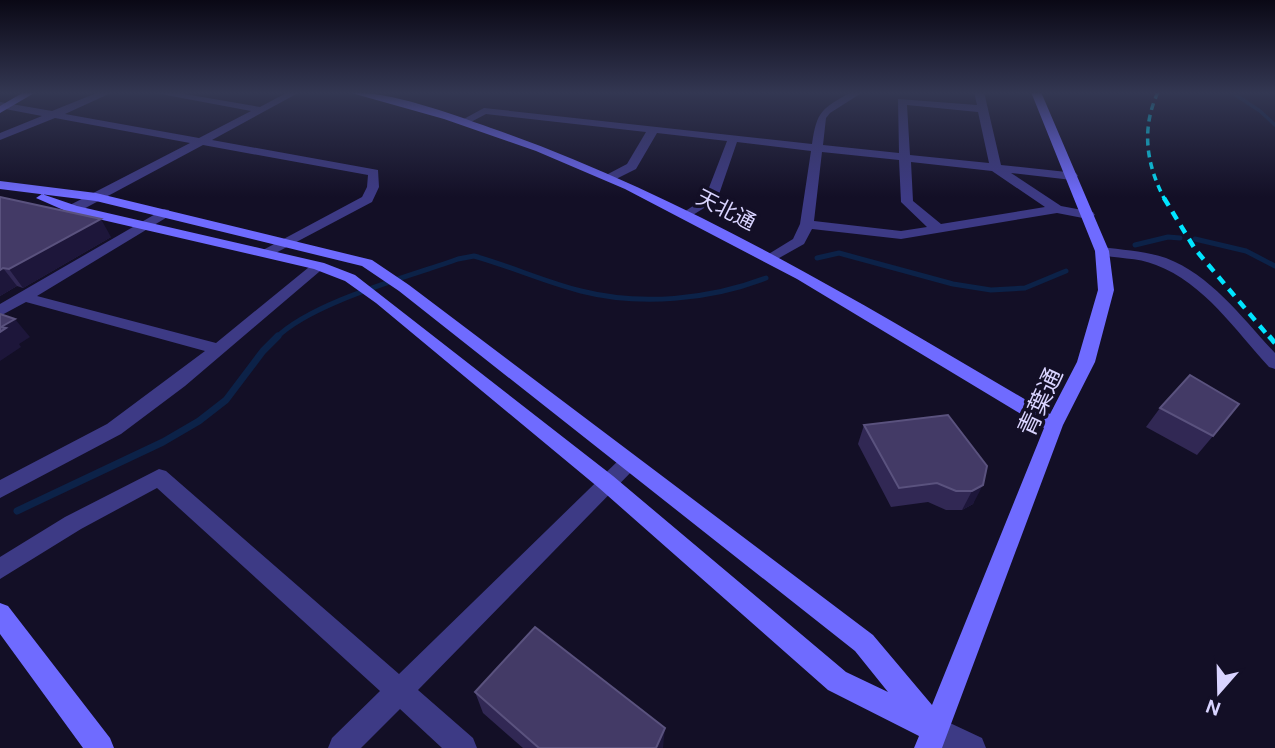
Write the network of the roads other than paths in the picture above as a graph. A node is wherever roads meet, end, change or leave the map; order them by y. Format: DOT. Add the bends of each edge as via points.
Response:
graph roads {
  1 [pos="25,127"];
  2 [pos="118,127"];
  3 [pos="229,127"];
  4 [pos="481,127"];
  5 [pos="625,127"];
  6 [pos="820,127"];
  7 [pos="903,127"];
  8 [pos="987,127"];
  9 [pos="1051,127"];
  10 [pos="653,130"];
  11 [pos="0,137"];
  12 [pos="733,139"];
  13 [pos="200,142"];
  14 [pos="817,148"];
  15 [pos="906,157"];
  16 [pos="996,168"];
  17 [pos="1072,176"];
  18 [pos="612,177"];
  19 [pos="5,186"];
  20 [pos="96,197"];
  21 [pos="73,209"];
  22 [pos="1057,209"];
  23 [pos="164,213"];
  24 [pos="688,214"];
  25 [pos="1088,215"];
  26 [pos="807,224"];
  27 [pos="144,225"];
  28 [pos="938,229"];
  29 [pos="288,242"];
  30 [pos="1102,251"];
  31 [pos="268,253"];
  32 [pos="772,258"];
  33 [pos="319,265"];
  34 [pos="24,297"];
  35 [pos="0,311"];
  36 [pos="218,349"];
  37 [pos="1275,363"];
  38 [pos="1054,425"];
  39 [pos="629,461"];
  40 [pos="606,482"];
  41 [pos="0,490"];
  42 [pos="0,569"];
  43 [pos="0,614"];
  44 [pos="400,689"];
  45 [pos="932,739"];
  46 [pos="100,748"];
  47 [pos="342,748"];
  48 [pos="463,748"];
  49 [pos="972,748"];
  1 -- 11 [label="street"];
  2 -- 13 [label="street"];
  3 -- 13 [label="street"];
  4 -- 18 [label="street, 天北通"];
  5 -- 10 [label="street"];
  6 -- 14 [label="street"];
  7 -- 15 [label="street"];
  8 -- 16 [label="street"];
  9 -- 17 [label="street, 青葉通"];
  10 -- 12 [label="street"];
  10 -- 18 [label="street" via="632,166"];
  12 -- 14 [label="street"];
  12 -- 24 [label="street" via="711,200"];
  13 -- 20 [label="street"];
  13 -- 29 [label="street" via="374,173 367,199"];
  14 -- 15 [label="street"];
  14 -- 26 [label="street"];
  15 -- 16 [label="street"];
  15 -- 28 [label="street" via="907,202"];
  16 -- 17 [label="street"];
  16 -- 22 [label="street"];
  17 -- 25 [label="street, 青葉通"];
  18 -- 24 [label="street, 天北通"];
  19 -- 20 [label="street"];
  19 -- 21 [label="street"];
  20 -- 21 [label="street"];
  20 -- 23 [label="street"];
  21 -- 27 [label="street"];
  22 -- 25 [label="street"];
  22 -- 28 [label="street"];
  23 -- 27 [label="street"];
  23 -- 29 [label="street"];
  24 -- 32 [label="street, 天北通"];
  25 -- 30 [label="street, 青葉通"];
  26 -- 28 [label="street" via="880,235"];
  26 -- 32 [label="street" via="799,242"];
  27 -- 31 [label="street"];
  27 -- 34 [label="street"];
  29 -- 31 [label="street"];
  29 -- 39 [label="street" via="349,257 381,272"];
  30 -- 37 [label="street" via="1162,262 1183,272"];
  30 -- 38 [label="street, 青葉通" via="1106,290 1086,362"];
  31 -- 33 [label="street"];
  32 -- 38 [label="street, 天北通"];
  33 -- 36 [label="street"];
  33 -- 40 [label="street" via="381,300"];
  34 -- 35 [label="street"];
  34 -- 36 [label="street"];
  36 -- 41 [label="street" via="114,429"];
  38 -- 45 [label="street, 青葉通"];
  39 -- 40 [label="street"];
  39 -- 45 [label="street" via="864,643"];
  40 -- 44 [label="street"];
  40 -- 45 [label="street" via="837,681"];
  42 -- 44 [label="street" via="159,477"];
  43 -- 46 [label="street"];
  44 -- 47 [label="street"];
  44 -- 48 [label="street"];
  45 -- 49 [label="street"];
}
